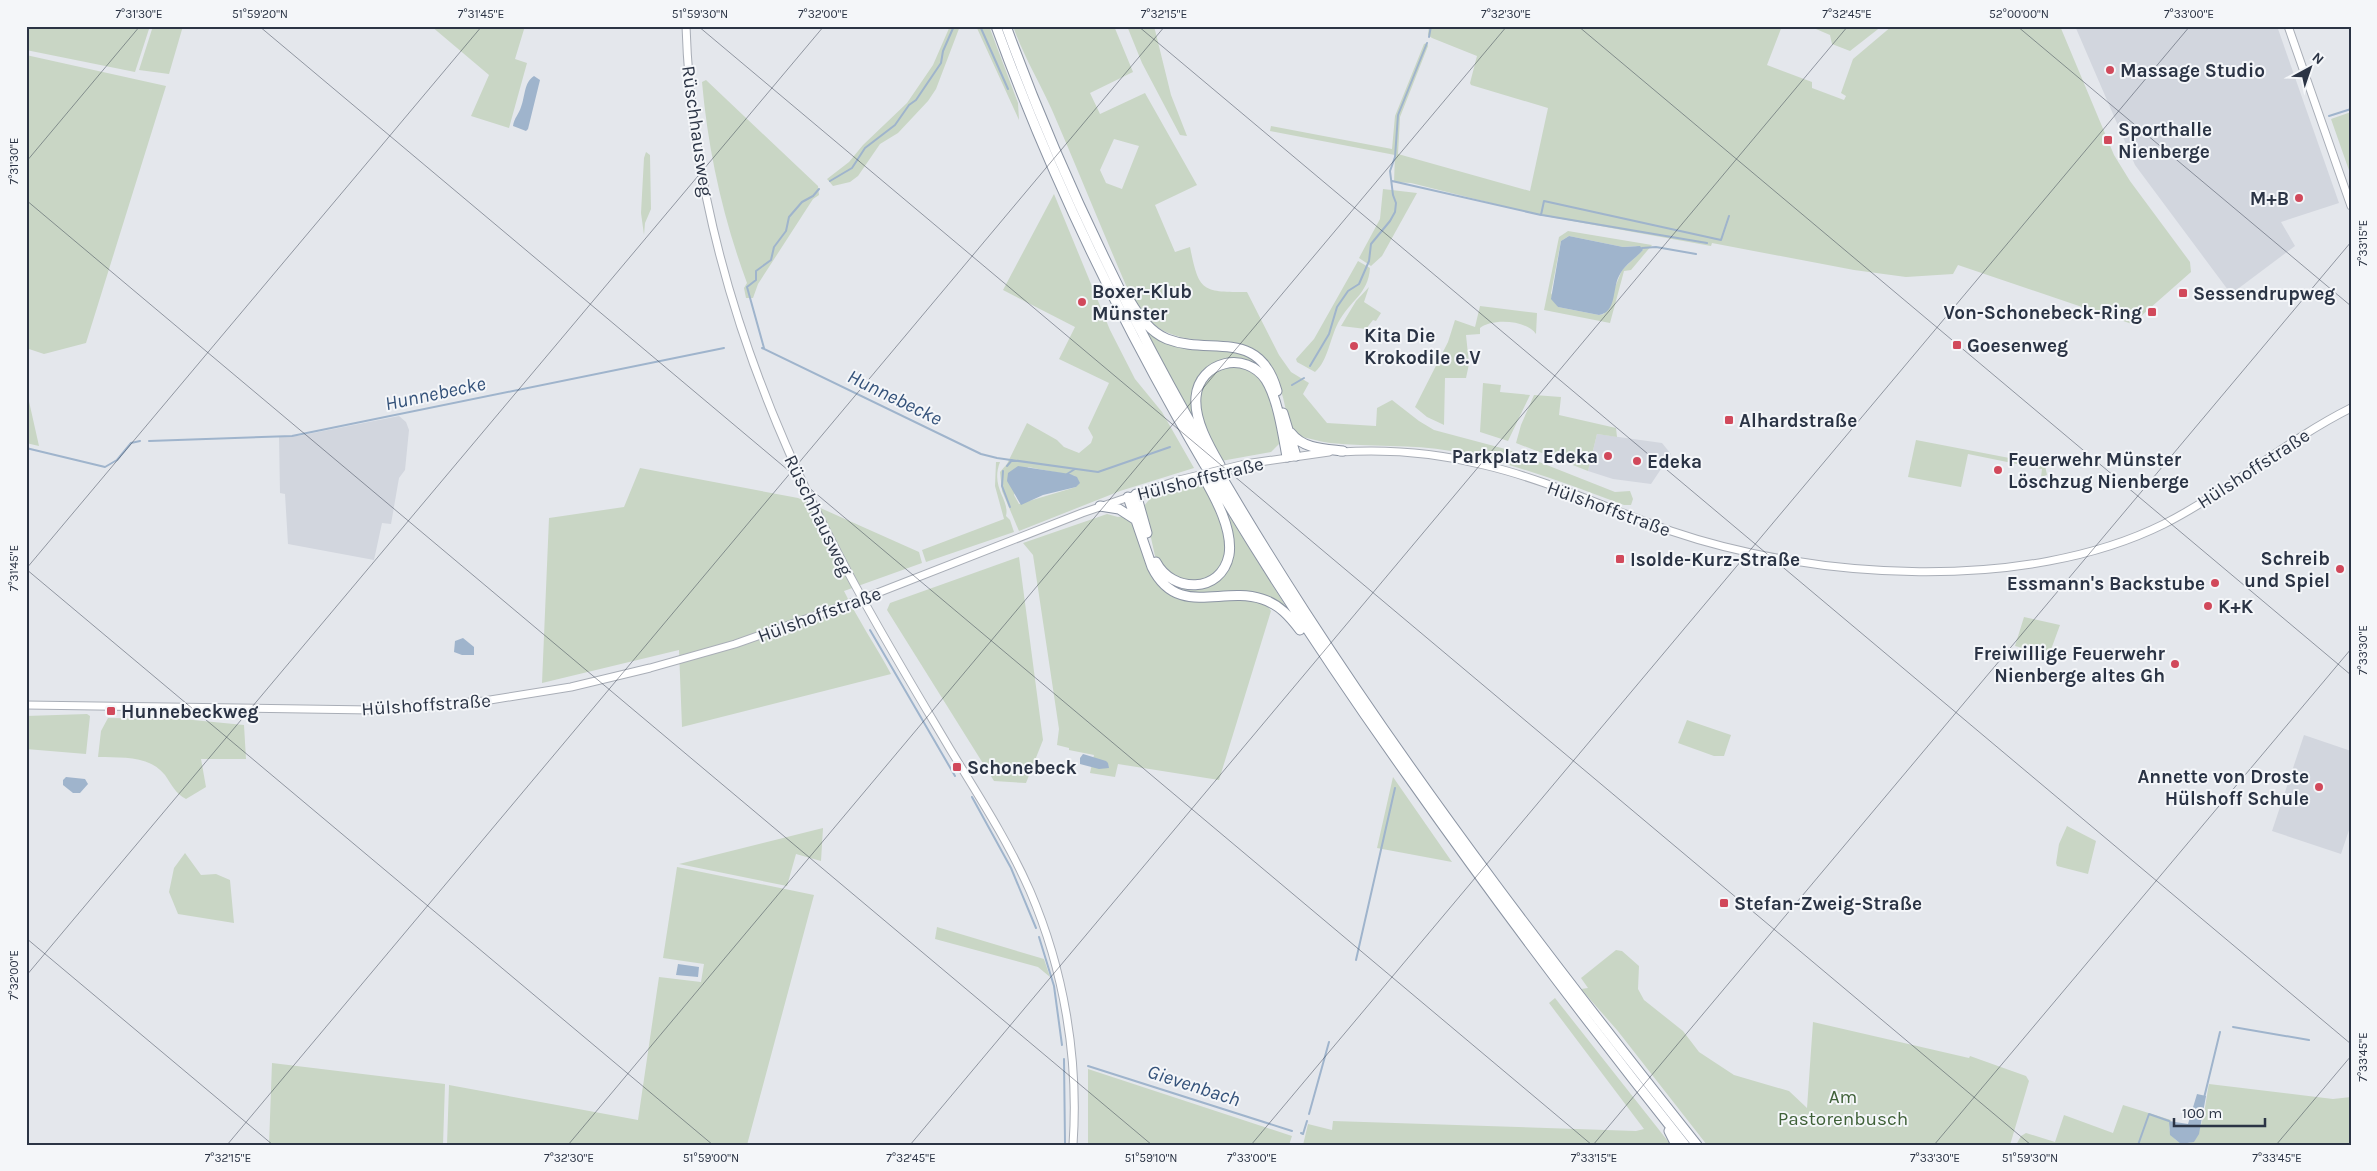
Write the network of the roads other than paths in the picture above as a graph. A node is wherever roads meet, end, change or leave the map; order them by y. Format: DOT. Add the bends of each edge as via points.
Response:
graph roads {
  1 [pos="686,26"];
  2 [pos="996,26"];
  3 [pos="1006,26"];
  4 [pos="2288,26"];
  5 [pos="2351,206"];
  6 [pos="1104,259"];
  7 [pos="2351,408"];
  8 [pos="1175,417"];
  9 [pos="1287,426"];
  10 [pos="1343,452"];
  11 [pos="1291,457"];
  12 [pos="1132,495"];
  13 [pos="1100,506"];
  14 [pos="1136,520"];
  15 [pos="1253,530"];
  16 [pos="862,599"];
  17 [pos="26,705"];
  18 [pos="1359,708"];
  19 [pos="1565,983"];
  20 [pos="1657,1109"];
  21 [pos="1073,1145"];
  22 [pos="1676,1145"];
  23 [pos="1685,1145"];
  24 [pos="1697,1145"];
  1 -- 16 [label="main road, Rüschhausweg" via="699,156 718,252 732,302 760,384 790,457"];
  2 -- 8 [label="highway" via="1078,226"];
  3 -- 6 [label="highway" via="1043,123"];
  4 -- 5 [label="main road"];
  6 -- 9 [label="highway" via="1140,317 1161,336 1182,343 1236,347 1258,359 1274,382"];
  6 -- 15 [label="highway" via="1172,392"];
  7 -- 10 [label="main road, Hülshoffstraße" via="2192,508 2128,540 2053,561 1964,570 1856,567 1788,559 1684,535 1485,465 1424,454"];
  8 -- 12 [label="highway" via="1184,443 1214,497 1228,534 1229,554 1218,576 1194,586 1179,584 1166,576 1153,557"];
  8 -- 18 [label="highway" via="1265,566"];
  9 -- 10 [label="highway" via="1302,443"];
  9 -- 11 [label="highway"];
  10 -- 11 [label="main road, Hülshoffstraße"];
  11 -- 12 [label="main road, Hülshoffstraße, bridge" via="1179,480"];
  11 -- 15 [label="highway" via="1272,391 1262,375 1251,366 1237,362 1224,363 1208,372 1197,390 1198,413 1208,442 1242,502"];
  12 -- 13 [label="main road, Hülshoffstraße"];
  12 -- 14 [label="highway"];
  13 -- 14 [label="highway" via="1124,511"];
  13 -- 16 [label="main road, Hülshoffstraße"];
  14 -- 18 [label="highway" via="1154,572 1169,588 1189,597 1246,596 1272,603 1291,618 1340,689"];
  15 -- 19 [label="highway" via="1392,738"];
  16 -- 17 [label="main road, Hülshoffstraße" via="735,644 667,664 571,687 491,700 410,708 331,710"];
  16 -- 21 [label="main road, Rüschhausweg" via="999,830 1033,900 1052,952 1067,1018 1073,1081"];
  18 -- 19 [label="highway" via="1447,832"];
  19 -- 20 [label="highway"];
  19 -- 24 [label="highway"];
  20 -- 22 [label="highway"];
  20 -- 23 [label="highway"];
}
